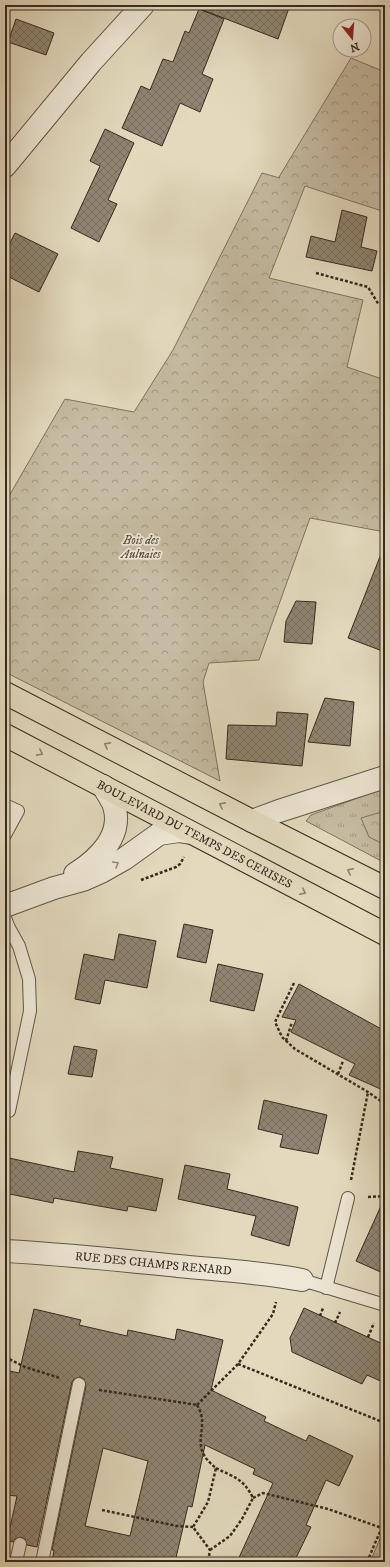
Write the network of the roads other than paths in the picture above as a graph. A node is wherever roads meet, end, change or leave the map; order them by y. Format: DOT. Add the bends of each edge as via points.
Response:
graph roads {
  1 [pos="143,5"];
  2 [pos="5,166"];
  3 [pos="5,693"];
  4 [pos="5,735"];
  5 [pos="385,777"];
  6 [pos="103,786"];
  7 [pos="5,805"];
  8 [pos="252,821"];
  9 [pos="191,833"];
  10 [pos="5,835"];
  11 [pos="54,888"];
  12 [pos="385,888"];
  13 [pos="5,906"];
  14 [pos="5,918"];
  15 [pos="385,934"];
  16 [pos="5,1110"];
  17 [pos="348,1198"];
  18 [pos="5,1251"];
  19 [pos="292,1278"];
  20 [pos="326,1288"];
  21 [pos="385,1305"];
  22 [pos="78,1384"];
  23 [pos="20,1544"];
  24 [pos="16,1562"];
  25 [pos="42,1562"];
  1 -- 2 [label="street" via="91,62"];
  8 -- 3 [label="main road, one-way"];
  4 -- 6 [label="main road, BOULEVARD DU TEMPS DES CERISES, one-way"];
  5 -- 8 [label="street"];
  6 -- 9 [label="main road, BOULEVARD DU TEMPS DES CERISES"];
  6 -- 11 [label="street" via="113,803 115,822 112,837 98,858"];
  7 -- 10 [label="lane" via="18,811"];
  12 -- 8 [label="main road, one-way"];
  11 -- 9 [label="street, one-way" via="101,872 159,834 179,831"];
  9 -- 15 [label="main road, BOULEVARD DU TEMPS DES CERISES, one-way"];
  11 -- 13 [label="street"];
  14 -- 16 [label="lane" via="19,946 29,979 30,1011 9,1111"];
  17 -- 20 [label="lane"];
  18 -- 19 [label="street, RUE DES CHAMPS RENARD"];
  19 -- 20 [label="lane"];
  20 -- 21 [label="lane"];
  22 -- 25 [label="lane"];
  23 -- 24 [label="lane"];
}
